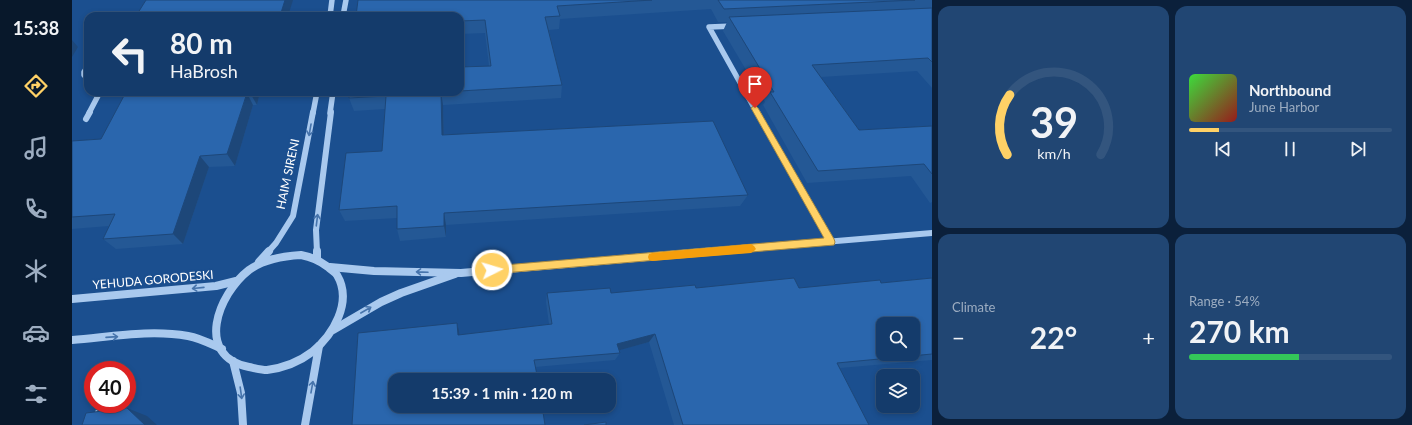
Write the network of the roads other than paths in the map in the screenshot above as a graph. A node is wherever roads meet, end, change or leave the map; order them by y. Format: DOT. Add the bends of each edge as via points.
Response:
graph roads {
  1 [pos="332,0"];
  2 [pos="346,0"];
  3 [pos="330,12"];
  4 [pos="344,12"];
  5 [pos="741,26"];
  6 [pos="98,96"];
  7 [pos="316,96"];
  8 [pos="333,96"];
  9 [pos="86,118"];
  10 [pos="932,232"];
  11 [pos="830,242"];
  12 [pos="317,259"];
  13 [pos="330,267"];
  14 [pos="249,270"];
  15 [pos="461,273"];
  16 [pos="237,281"];
  17 [pos="72,299"];
  18 [pos="333,330"];
  19 [pos="72,340"];
  20 [pos="319,346"];
  21 [pos="222,349"];
  22 [pos="233,361"];
  23 [pos="99,413"];
  24 [pos="95,425"];
  25 [pos="243,425"];
  26 [pos="305,425"];
  1 -- 3 [label="street"];
  2 -- 4 [label="street"];
  5 -- 11 [label="street" via="709,27"];
  6 -- 9 [label="street"];
  7 -- 14 [label="street, HAIM SIRENI, one-way" via="293,216 268,254"];
  12 -- 8 [label="street, one-way" via="316,230"];
  10 -- 11 [label="street"];
  11 -- 15 [label="street"];
  12 -- 13 [label="street"];
  12 -- 14 [label="street" via="302,255 284,256 266,261"];
  15 -- 13 [label="street, one-way"];
  13 -- 18 [label="street" via="339,279 343,295 341,312"];
  14 -- 16 [label="street"];
  18 -- 15 [label="street, one-way" via="401,293"];
  16 -- 17 [label="street, YEHUDA GORODESKI, one-way" via="200,288"];
  16 -- 21 [label="street" via="221,302 216,318 216,334"];
  18 -- 20 [label="street"];
  19 -- 21 [label="street, one-way" via="174,334 204,340"];
  20 -- 22 [label="street" via="301,359 270,369 250,368"];
  26 -- 20 [label="street, one-way"];
  21 -- 22 [label="street"];
  22 -- 25 [label="street, one-way" via="239,382"];
  23 -- 24 [label="street"];
}
